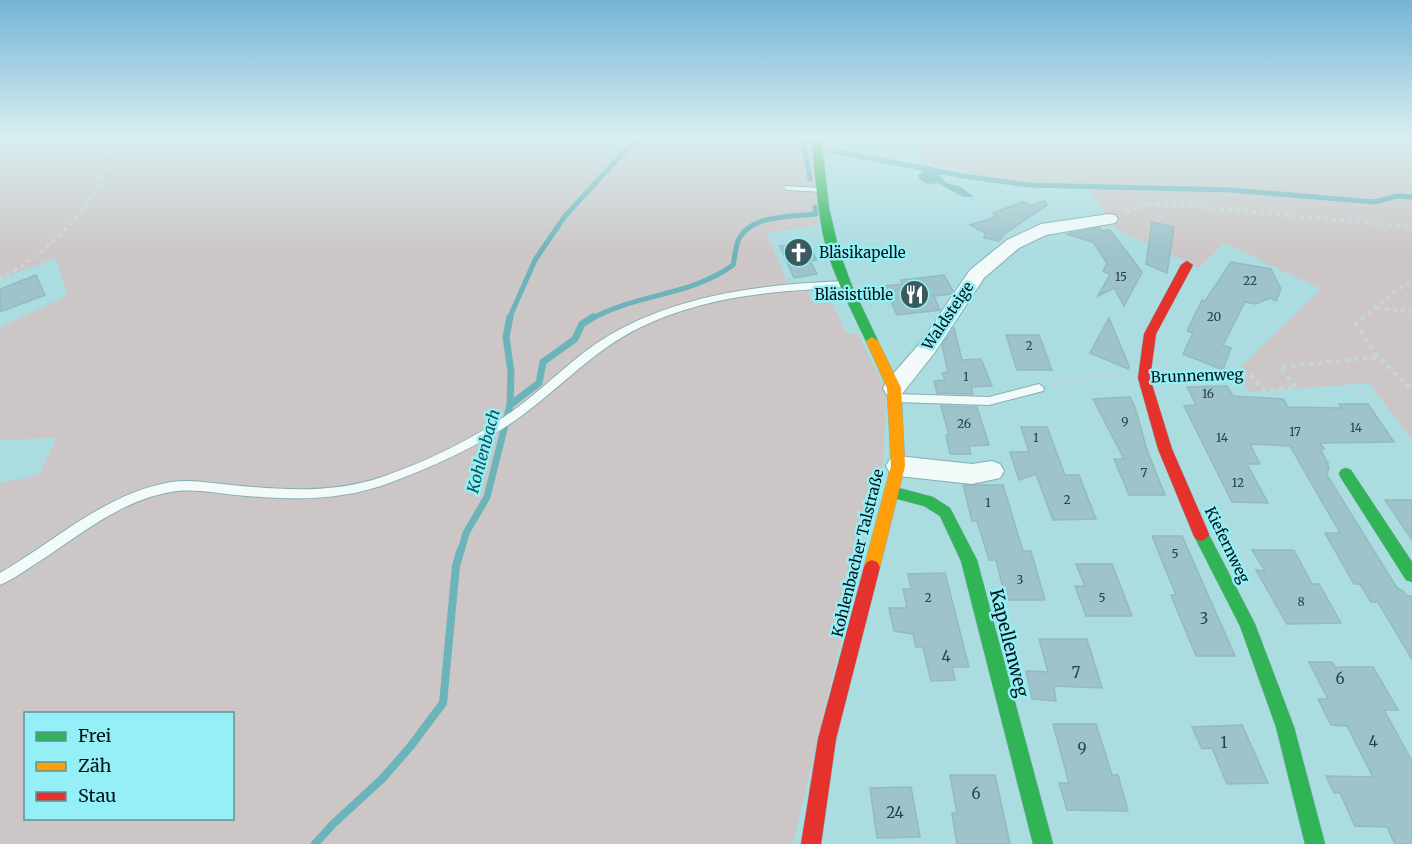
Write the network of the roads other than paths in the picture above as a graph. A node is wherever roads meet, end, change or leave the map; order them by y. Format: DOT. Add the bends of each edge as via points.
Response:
graph roads {
  1 [pos="818,175"];
  2 [pos="788,188"];
  3 [pos="819,190"];
  4 [pos="1109,219"];
  5 [pos="1187,265"];
  6 [pos="845,284"];
  7 [pos="1039,388"];
  8 [pos="895,393"];
  9 [pos="898,466"];
  10 [pos="992,471"];
  11 [pos="1346,474"];
  12 [pos="891,492"];
  13 [pos="1412,575"];
  14 [pos="0,579"];
  15 [pos="811,844"];
  16 [pos="1043,844"];
  17 [pos="1315,844"];
  1 -- 3 [label="street, Kohlenbacher Talstraße"];
  2 -- 3 [label="lane"];
  3 -- 6 [label="street, Kohlenbacher Talstraße"];
  4 -- 8 [label="street, Waldsteige" via="1041,230 1013,244 977,274"];
  5 -- 17 [label="street, Kiefernweg" via="1150,334 1144,378 1165,448 1205,543 1248,624 1285,727"];
  6 -- 8 [label="street, Kohlenbacher Talstraße"];
  6 -- 14 [label="lane" via="804,285 723,297 645,321 579,361 516,414 429,463 383,481 339,494 294,496 172,487 138,496"];
  7 -- 8 [label="lane" via="989,401"];
  8 -- 9 [label="street, Kohlenbacher Talstraße"];
  9 -- 10 [label="street" via="972,474"];
  9 -- 12 [label="street, Kohlenbacher Talstraße"];
  11 -- 13 [label="street"];
  12 -- 15 [label="street, Kohlenbacher Talstraße" via="827,739"];
  12 -- 16 [label="street, Kapellenweg" via="928,501 945,512 969,560"];
}
